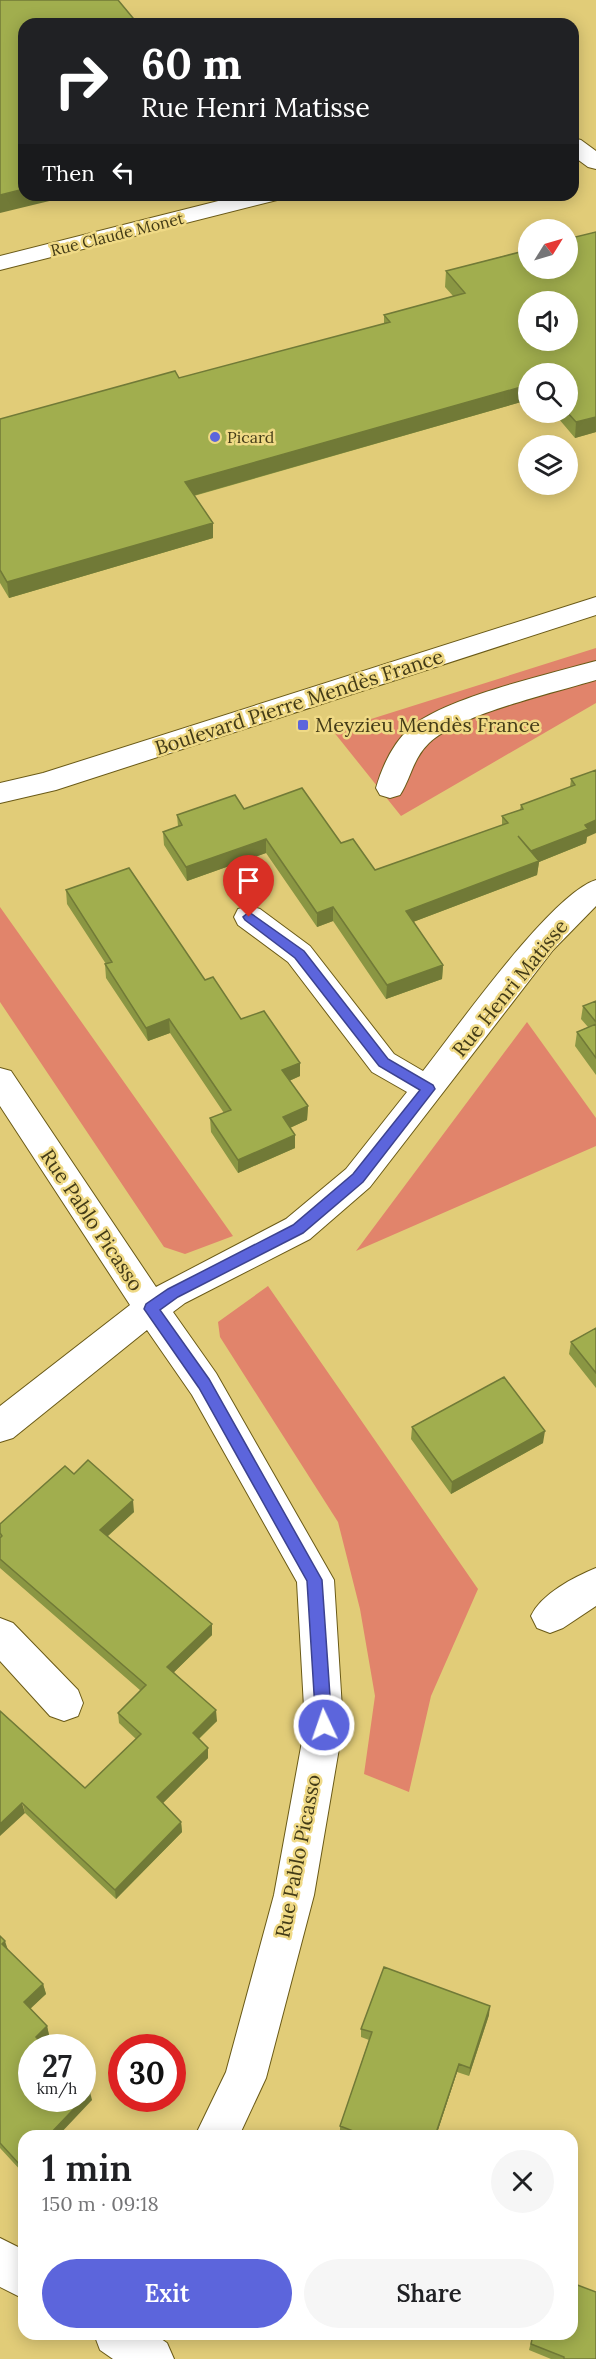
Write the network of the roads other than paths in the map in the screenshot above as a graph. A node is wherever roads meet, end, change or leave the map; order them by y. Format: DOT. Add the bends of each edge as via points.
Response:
graph roads {
  1 [pos="579,149"];
  2 [pos="596,162"];
  3 [pos="244,201"];
  4 [pos="0,263"];
  5 [pos="596,606"];
  6 [pos="596,670"];
  7 [pos="390,788"];
  8 [pos="0,793"];
  9 [pos="596,891"];
  10 [pos="249,917"];
  11 [pos="0,1080"];
  12 [pos="429,1089"];
  13 [pos="151,1309"];
  14 [pos="0,1427"];
  15 [pos="596,1585"];
  16 [pos="550,1616"];
  17 [pos="0,1635"];
  18 [pos="64,1703"];
  19 [pos="219,2130"];
  20 [pos="0,2260"];
  21 [pos="18,2273"];
  1 -- 2 [label="street"];
  3 -- 4 [label="street, Rue Claude Monet"];
  5 -- 8 [label="street, Boulevard Pierre Mendès France" via="68,776"];
  6 -- 7 [label="street" via="442,722 420,735 395,769"];
  9 -- 12 [label="street, Rue Henri Matisse" via="542,942"];
  10 -- 12 [label="street" via="299,954 383,1063"];
  11 -- 13 [label="street, Rue Pablo Picasso"];
  12 -- 13 [label="street, Rue Henri Matisse" via="358,1178 298,1229 173,1293"];
  13 -- 14 [label="street, Rue Henri Matisse"];
  13 -- 19 [label="street, Rue Pablo Picasso" via="204,1384 315,1580 324,1725 294,1894 245,2079"];
  15 -- 16 [label="street"];
  17 -- 18 [label="street"];
  20 -- 21 [label="street"];
}
